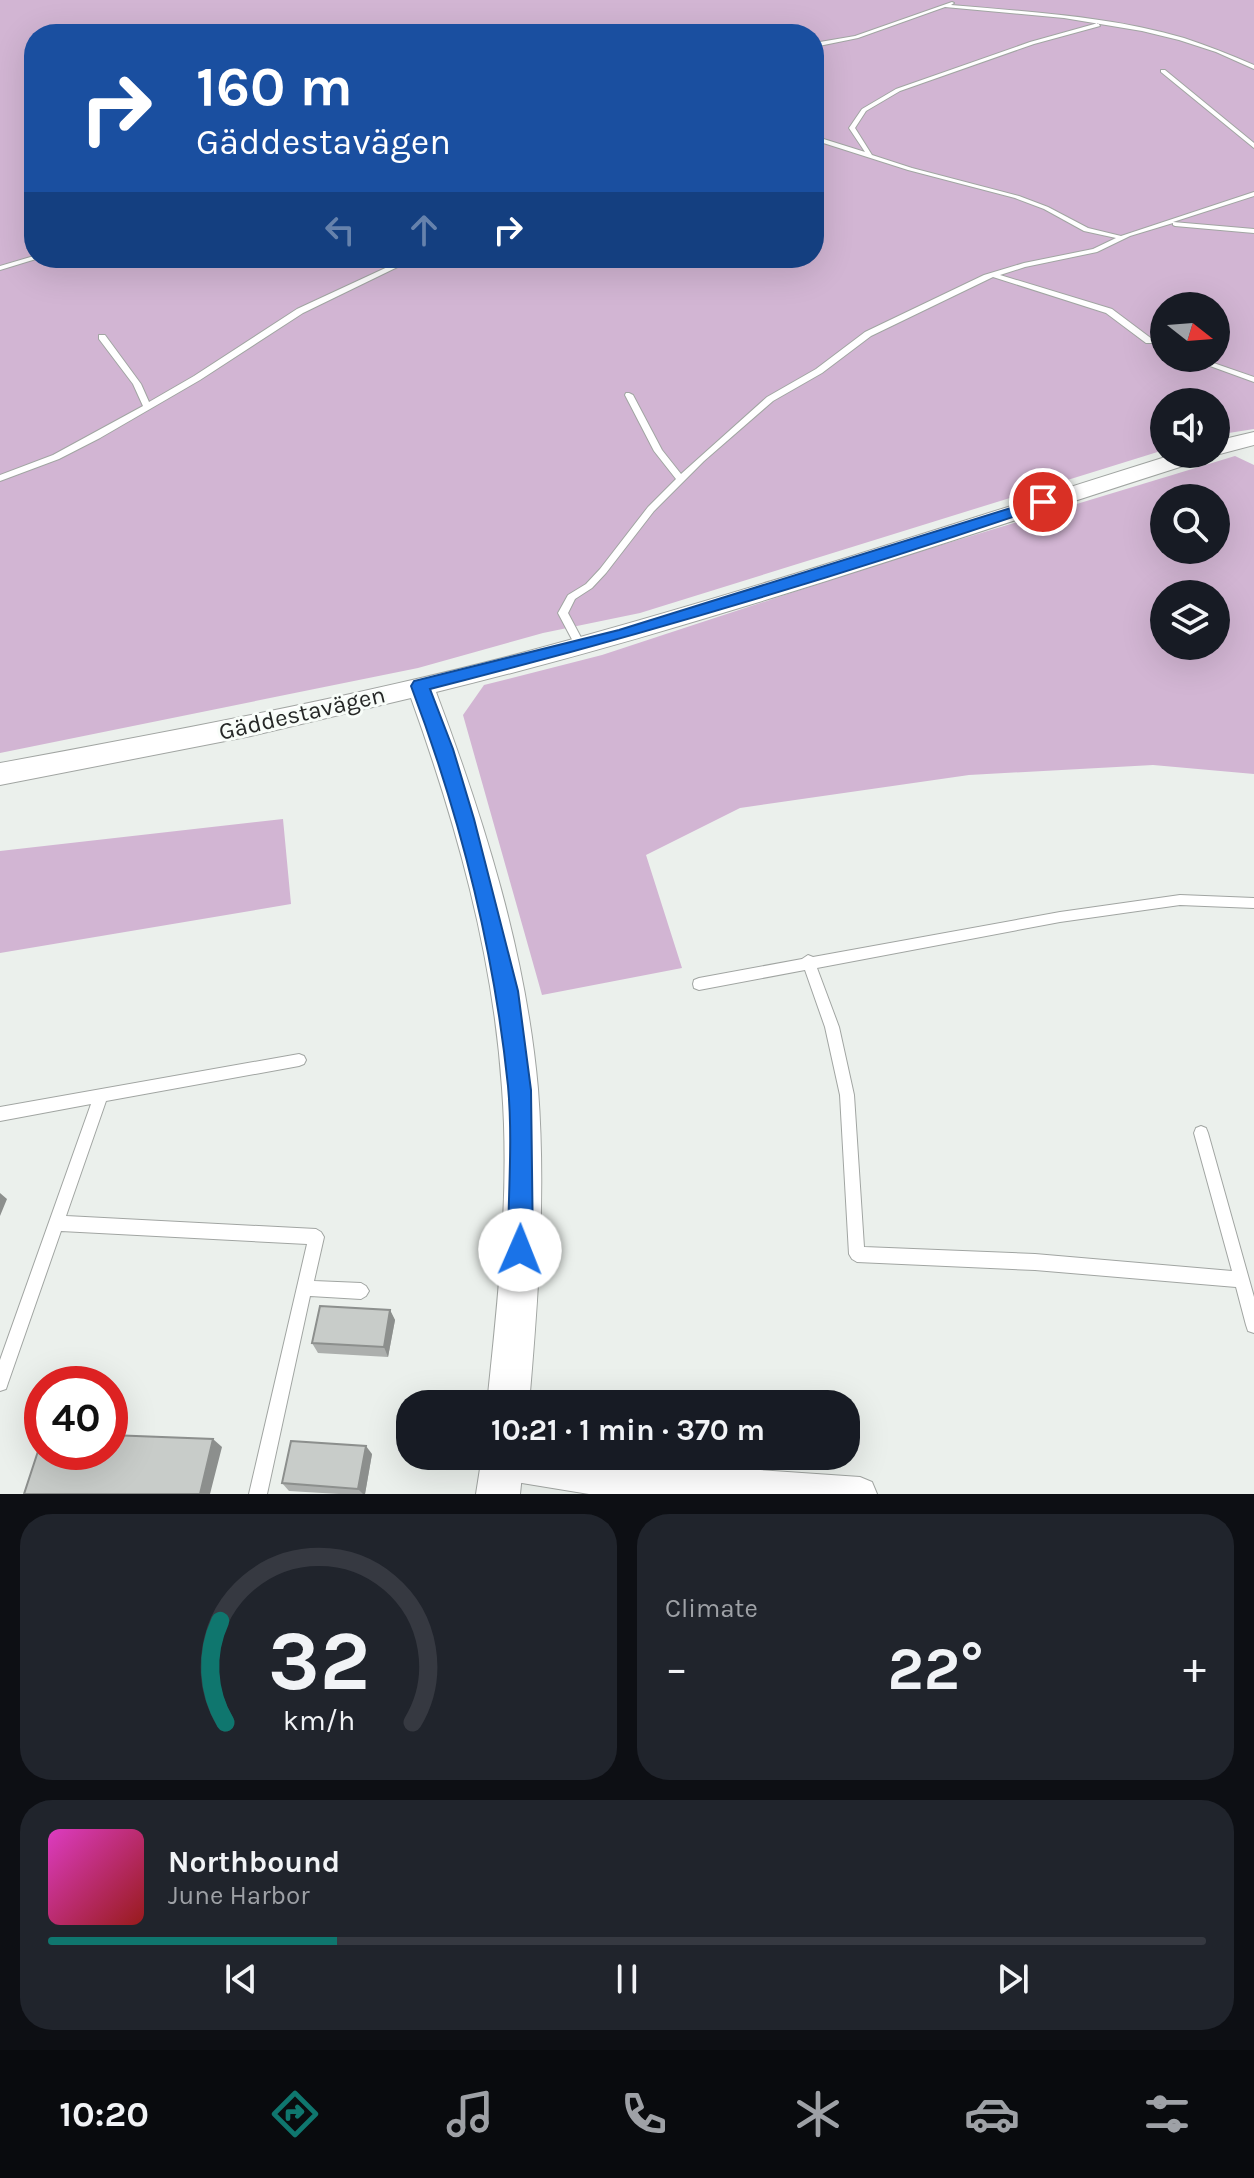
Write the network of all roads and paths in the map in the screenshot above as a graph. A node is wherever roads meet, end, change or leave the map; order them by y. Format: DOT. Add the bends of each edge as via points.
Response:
graph roads {
  1 [pos="961,0"];
  2 [pos="946,6"];
  3 [pos="1102,24"];
  4 [pos="824,43"];
  5 [pos="1254,67"];
  6 [pos="1163,71"];
  7 [pos="824,141"];
  8 [pos="1254,146"];
  9 [pos="870,156"];
  10 [pos="1254,194"];
  11 [pos="1168,223"];
  12 [pos="1254,231"];
  13 [pos="1123,238"];
  14 [pos="24,261"];
  15 [pos="0,268"];
  16 [pos="392,268"];
  17 [pos="992,275"];
  18 [pos="102,337"];
  19 [pos="1149,341"];
  20 [pos="1230,371"];
  21 [pos="1254,380"];
  22 [pos="629,395"];
  23 [pos="148,408"];
  24 [pos="1254,438"];
  25 [pos="1230,444"];
  26 [pos="1152,468"];
  27 [pos="0,476"];
  28 [pos="681,480"];
  29 [pos="580,645"];
  30 [pos="420,686"];
  31 [pos="0,774"];
  32 [pos="1254,903"];
  33 [pos="808,961"];
  34 [pos="699,984"];
  35 [pos="299,1060"];
  36 [pos="101,1095"];
  37 [pos="0,1114"];
  38 [pos="1201,1133"];
  39 [pos="58,1223"];
  40 [pos="1241,1280"];
  41 [pos="304,1288"];
  42 [pos="361,1291"];
  43 [pos="1254,1325"];
  44 [pos="0,1383"];
  45 [pos="509,1390"];
  46 [pos="501,1471"];
  47 [pos="258,1494"];
  48 [pos="860,1494"];
  1 -- 2 [label="lane"];
  2 -- 3 [label="lane"];
  2 -- 4 [label="lane"];
  3 -- 5 [label="lane" via="1182,38"];
  3 -- 9 [label="lane" via="1009,51 873,104 852,128"];
  6 -- 8 [label="lane"];
  7 -- 9 [label="lane"];
  9 -- 13 [label="lane" via="1017,197 1086,230"];
  10 -- 11 [label="lane"];
  11 -- 12 [label="lane"];
  11 -- 13 [label="lane"];
  13 -- 17 [label="lane" via="1095,251"];
  14 -- 15 [label="lane"];
  16 -- 23 [label="lane" via="300,311"];
  17 -- 19 [label="lane" via="1109,311"];
  17 -- 28 [label="lane" via="849,346 819,371 770,399"];
  18 -- 23 [label="lane"];
  20 -- 21 [label="lane"];
  22 -- 28 [label="lane" via="658,451"];
  23 -- 27 [label="lane" via="56,457"];
  24 -- 25 [label="street"];
  26 -- 29 [label="street, Gäddestavägen"];
  28 -- 29 [label="lane" via="589,586 571,597 563,613"];
  29 -- 30 [label="street, Gäddestavägen"];
  30 -- 31 [label="street, Gäddestavägen" via="266,723"];
  30 -- 45 [label="street" via="444,749 499,949 515,1049 521,1227"];
  32 -- 33 [label="lane" via="1180,900"];
  33 -- 34 [label="lane"];
  33 -- 40 [label="lane" via="832,1027 847,1095 857,1254 1035,1262"];
  35 -- 36 [label="lane"];
  36 -- 37 [label="lane"];
  36 -- 39 [label="lane"];
  38 -- 40 [label="lane"];
  39 -- 41 [label="lane" via="316,1237"];
  39 -- 44 [label="lane"];
  40 -- 43 [label="lane"];
  41 -- 42 [label="lane"];
  41 -- 47 [label="lane"];
  46 -- 48 [label="street"];
}
